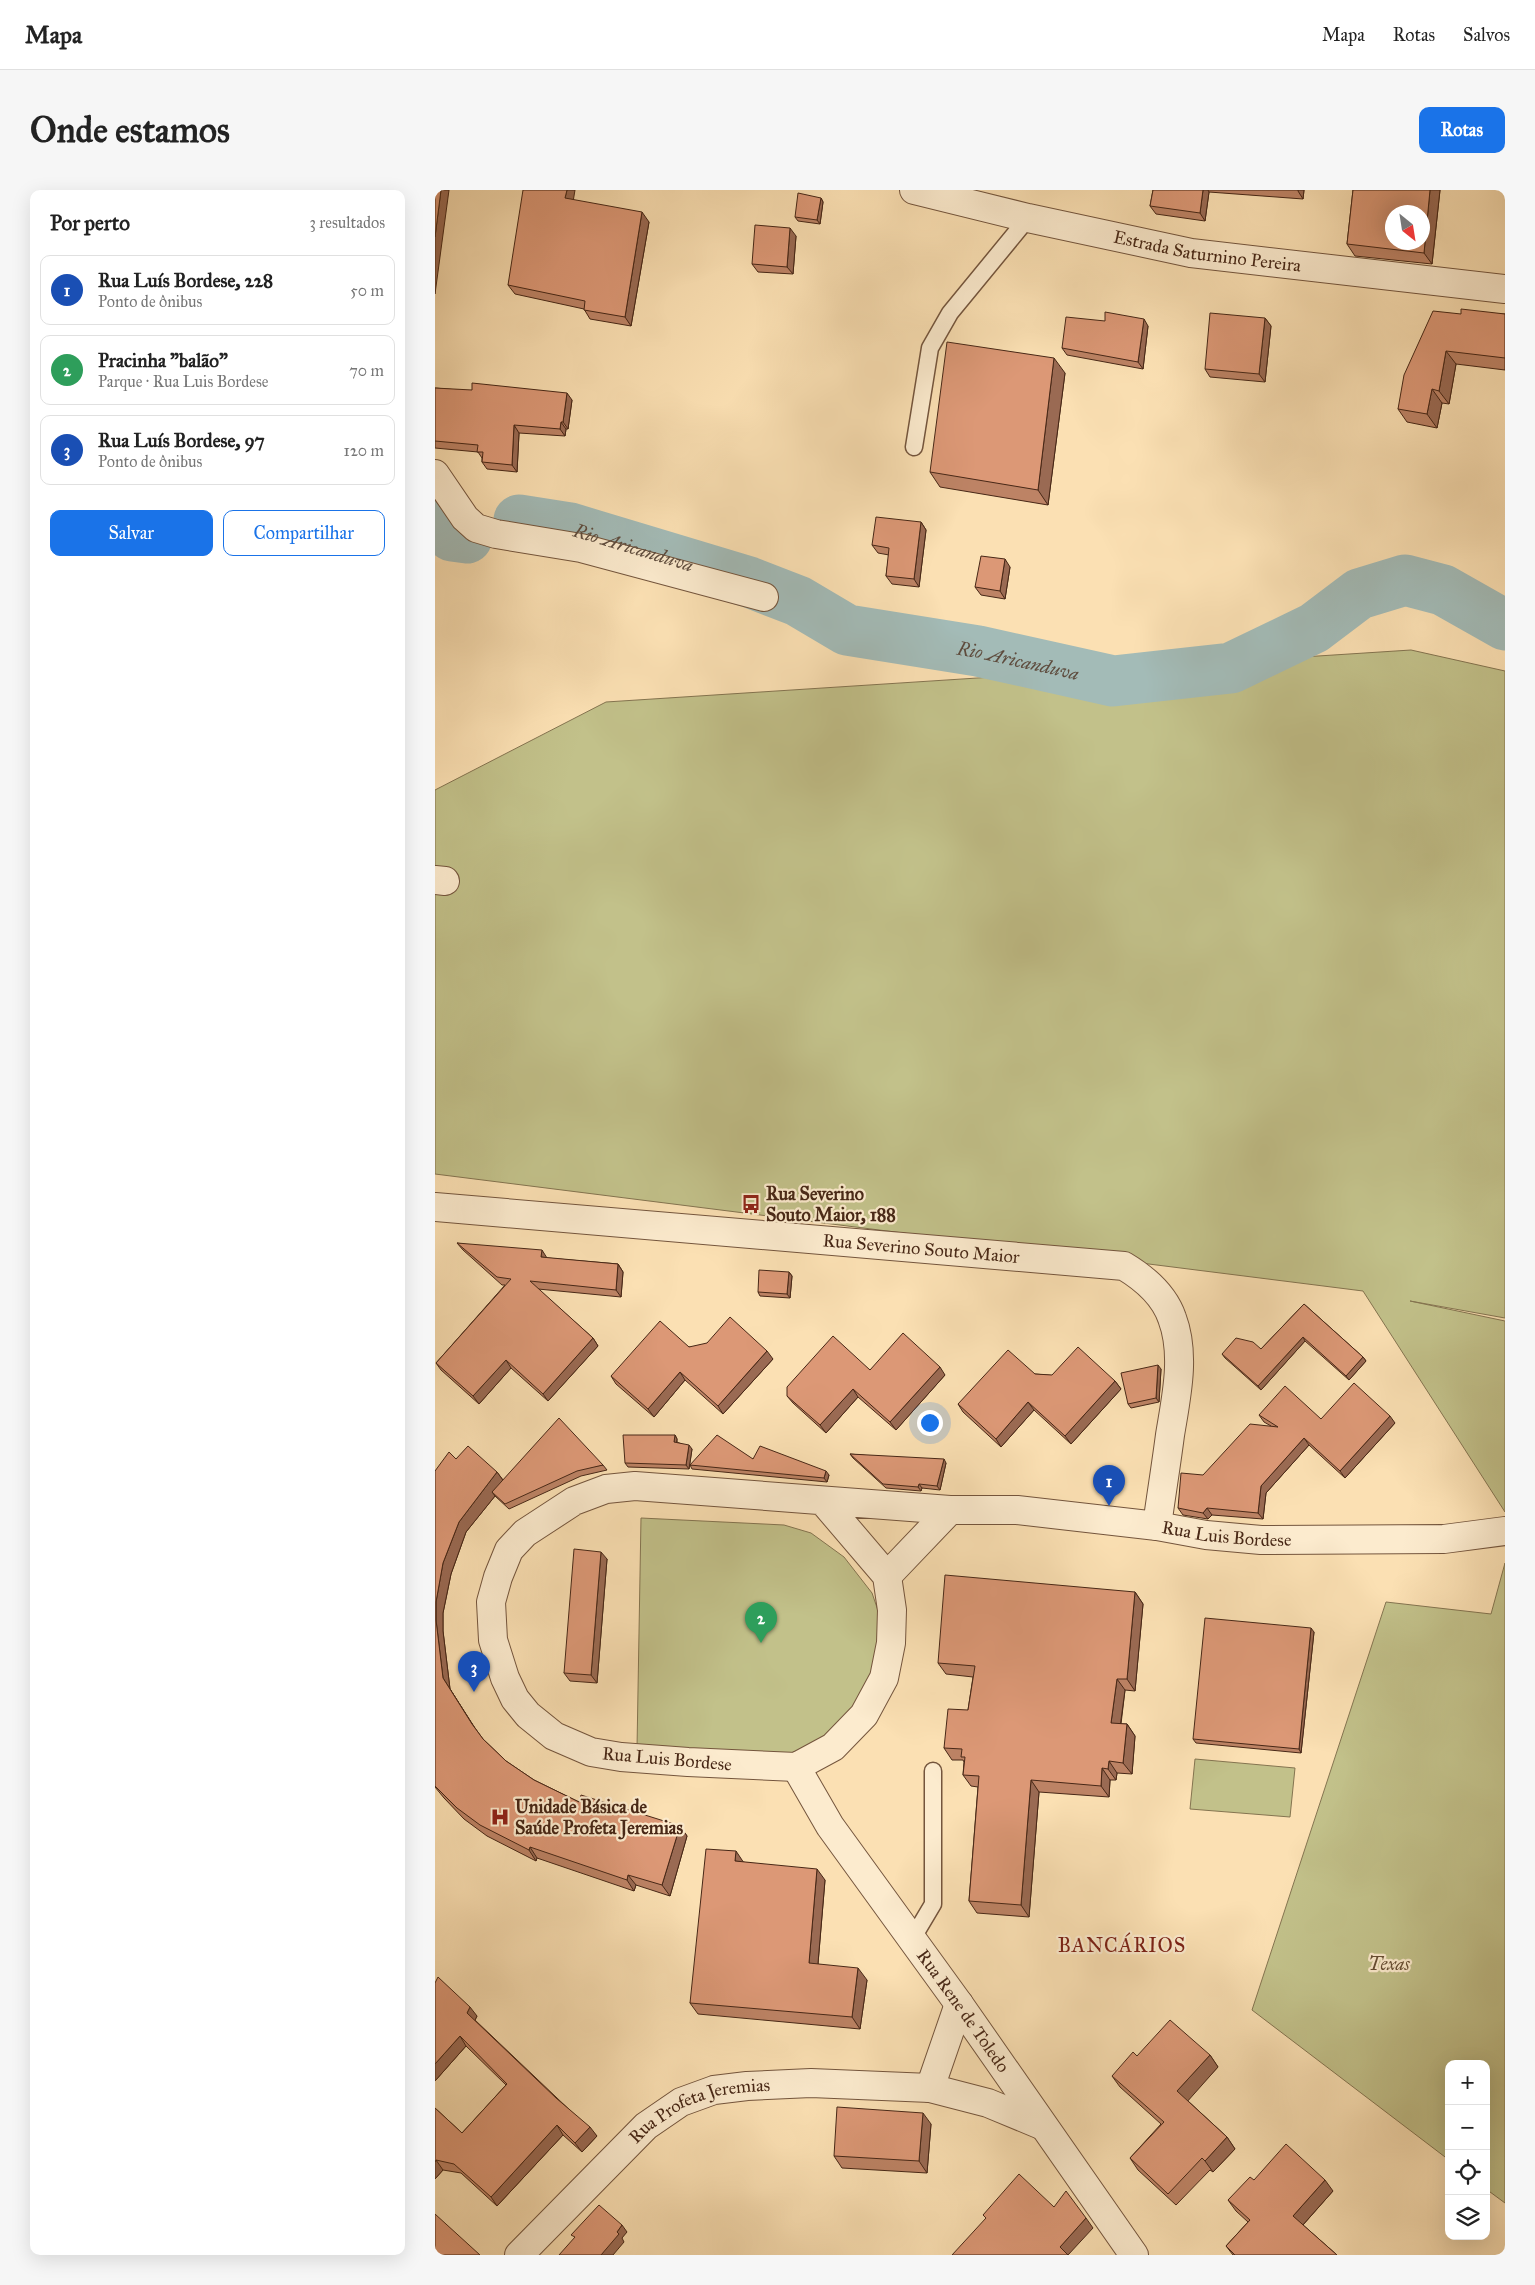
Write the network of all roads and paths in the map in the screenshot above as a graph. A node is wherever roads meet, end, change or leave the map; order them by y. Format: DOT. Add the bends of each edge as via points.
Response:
graph roads {
  1 [pos="914,190"];
  2 [pos="1029,218"];
  3 [pos="1505,289"];
  4 [pos="913,447"];
  5 [pos="435,474"];
  6 [pos="764,597"];
  7 [pos="435,1207"];
  8 [pos="823,1501"];
  9 [pos="950,1510"];
  10 [pos="1157,1526"];
  11 [pos="1505,1531"];
  12 [pos="887,1576"];
  13 [pos="797,1767"];
  14 [pos="933,1771"];
  15 [pos="911,1941"];
  16 [pos="959,2004"];
  17 [pos="930,2088"];
  18 [pos="1041,2125"];
  19 [pos="519,2255"];
  20 [pos="1133,2255"];
  1 -- 2 [label="street, Estrada Saturnino Pereira"];
  2 -- 3 [label="street, Estrada Saturnino Pereira" via="1191,253"];
  2 -- 4 [label="lane" via="950,312 930,348"];
  5 -- 6 [label="street" via="465,518 476,528 581,548"];
  7 -- 10 [label="street, Rua Severino Souto Maior" via="1124,1266 1140,1276 1163,1300 1178,1340 1178,1382"];
  8 -- 9 [label="street, Rua Luis Bordese"];
  8 -- 12 [label="street"];
  8 -- 13 [label="street, Rua Luis Bordese" via="717,1490 635,1486 606,1489 575,1501 525,1533 509,1550 491,1602 493,1640 505,1678 515,1699 528,1715 554,1736 591,1752 621,1757"];
  9 -- 10 [label="street, Rua Luis Bordese" via="1017,1510"];
  9 -- 12 [label="street"];
  10 -- 11 [label="street, Rua Luis Bordese" via="1205,1535 1294,1541 1444,1539"];
  12 -- 13 [label="street" via="892,1610 885,1678 864,1715 833,1747"];
  13 -- 15 [label="street, Rua Rene de Toledo" via="830,1826"];
  14 -- 15 [label="lane" via="933,1904"];
  15 -- 16 [label="street, Rua Rene de Toledo"];
  16 -- 17 [label="street"];
  16 -- 18 [label="street, Rua Rene de Toledo"];
  17 -- 18 [label="street, Rua Profeta Jeremias" via="988,2103"];
  17 -- 19 [label="street, Rua Profeta Jeremias" via="811,2084 747,2086 714,2090 681,2102 646,2126"];
  18 -- 20 [label="street, Rua Rene de Toledo"];
}
